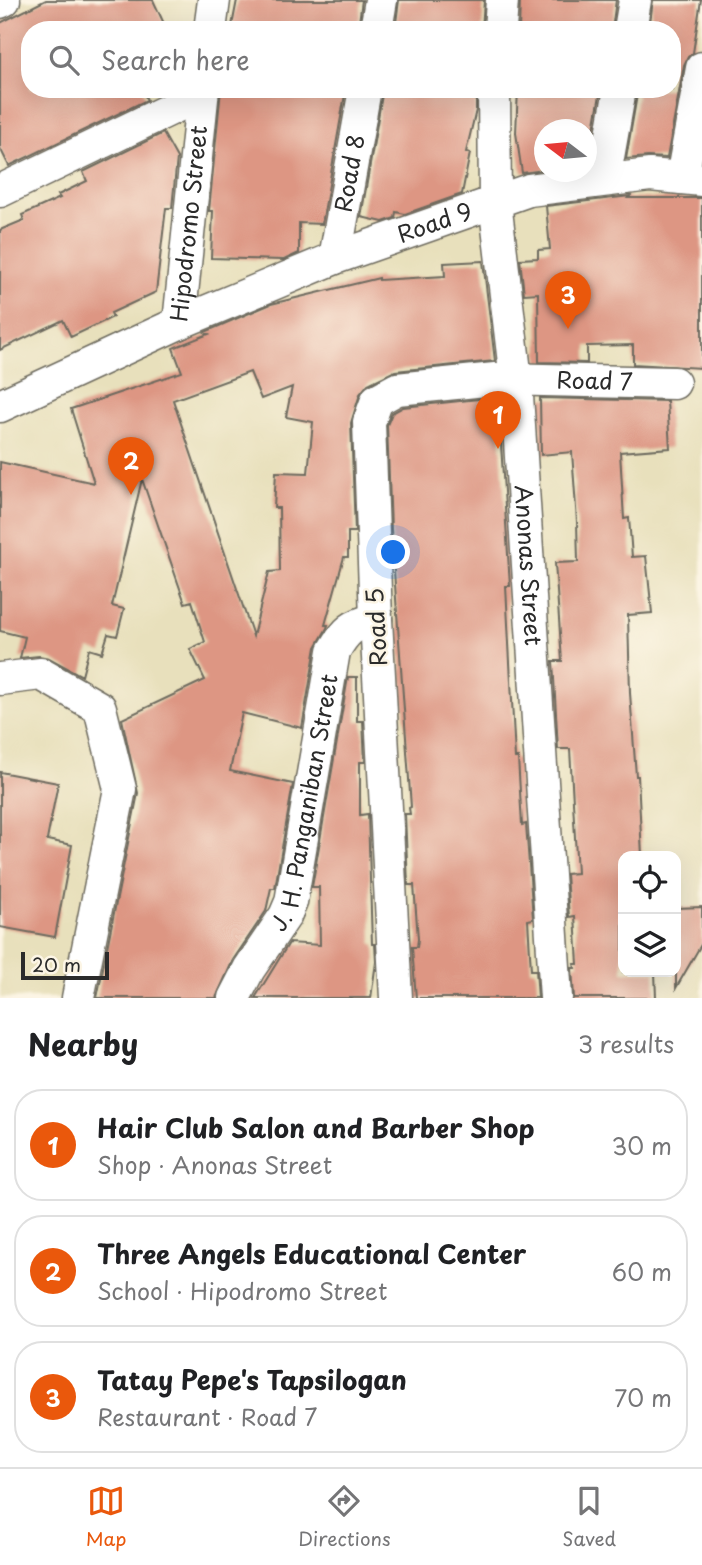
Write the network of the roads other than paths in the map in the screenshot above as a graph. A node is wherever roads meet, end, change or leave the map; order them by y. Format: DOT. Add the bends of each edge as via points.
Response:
graph roads {
  1 [pos="214,0"];
  2 [pos="381,0"];
  3 [pos="502,0"];
  4 [pos="635,0"];
  5 [pos="211,21"];
  6 [pos="378,21"];
  7 [pos="501,21"];
  8 [pos="632,21"];
  9 [pos="702,68"];
  10 [pos="190,98"];
  11 [pos="201,98"];
  12 [pos="363,98"];
  13 [pos="494,98"];
  14 [pos="618,98"];
  15 [pos="692,179"];
  16 [pos="604,180"];
  17 [pos="0,191"];
  18 [pos="495,202"];
  19 [pos="335,258"];
  20 [pos="179,323"];
  21 [pos="516,380"];
  22 [pos="674,383"];
  23 [pos="0,406"];
  24 [pos="376,619"];
  25 [pos="0,679"];
  26 [pos="78,998"];
  27 [pos="234,998"];
  28 [pos="396,998"];
  29 [pos="556,998"];
  1 -- 5 [label="street"];
  2 -- 6 [label="street"];
  3 -- 7 [label="street"];
  4 -- 8 [label="street"];
  9 -- 15 [label="street"];
  10 -- 17 [label="street, Hipodromo Street"];
  11 -- 20 [label="street, Hipodromo Street"];
  12 -- 19 [label="street, Road 8"];
  13 -- 18 [label="street, Anonas Street"];
  14 -- 16 [label="street"];
  15 -- 16 [label="street, Road 9" via="650,175"];
  16 -- 18 [label="street, Road 9" via="529,190"];
  18 -- 19 [label="street, Road 9"];
  18 -- 21 [label="street, Anonas Street"];
  19 -- 20 [label="street, Road 9"];
  20 -- 23 [label="street, Hipodromo Street"];
  21 -- 22 [label="street, Road 7"];
  21 -- 24 [label="street, Road 5" via="397,389 377,400 369,422"];
  21 -- 29 [label="street, Anonas Street"];
  24 -- 27 [label="street, J. H. Panganiban Street" via="357,624 343,635 334,652 291,902"];
  24 -- 28 [label="street, Road 5"];
  25 -- 26 [label="street" via="41,674 100,708 120,789"];
}
